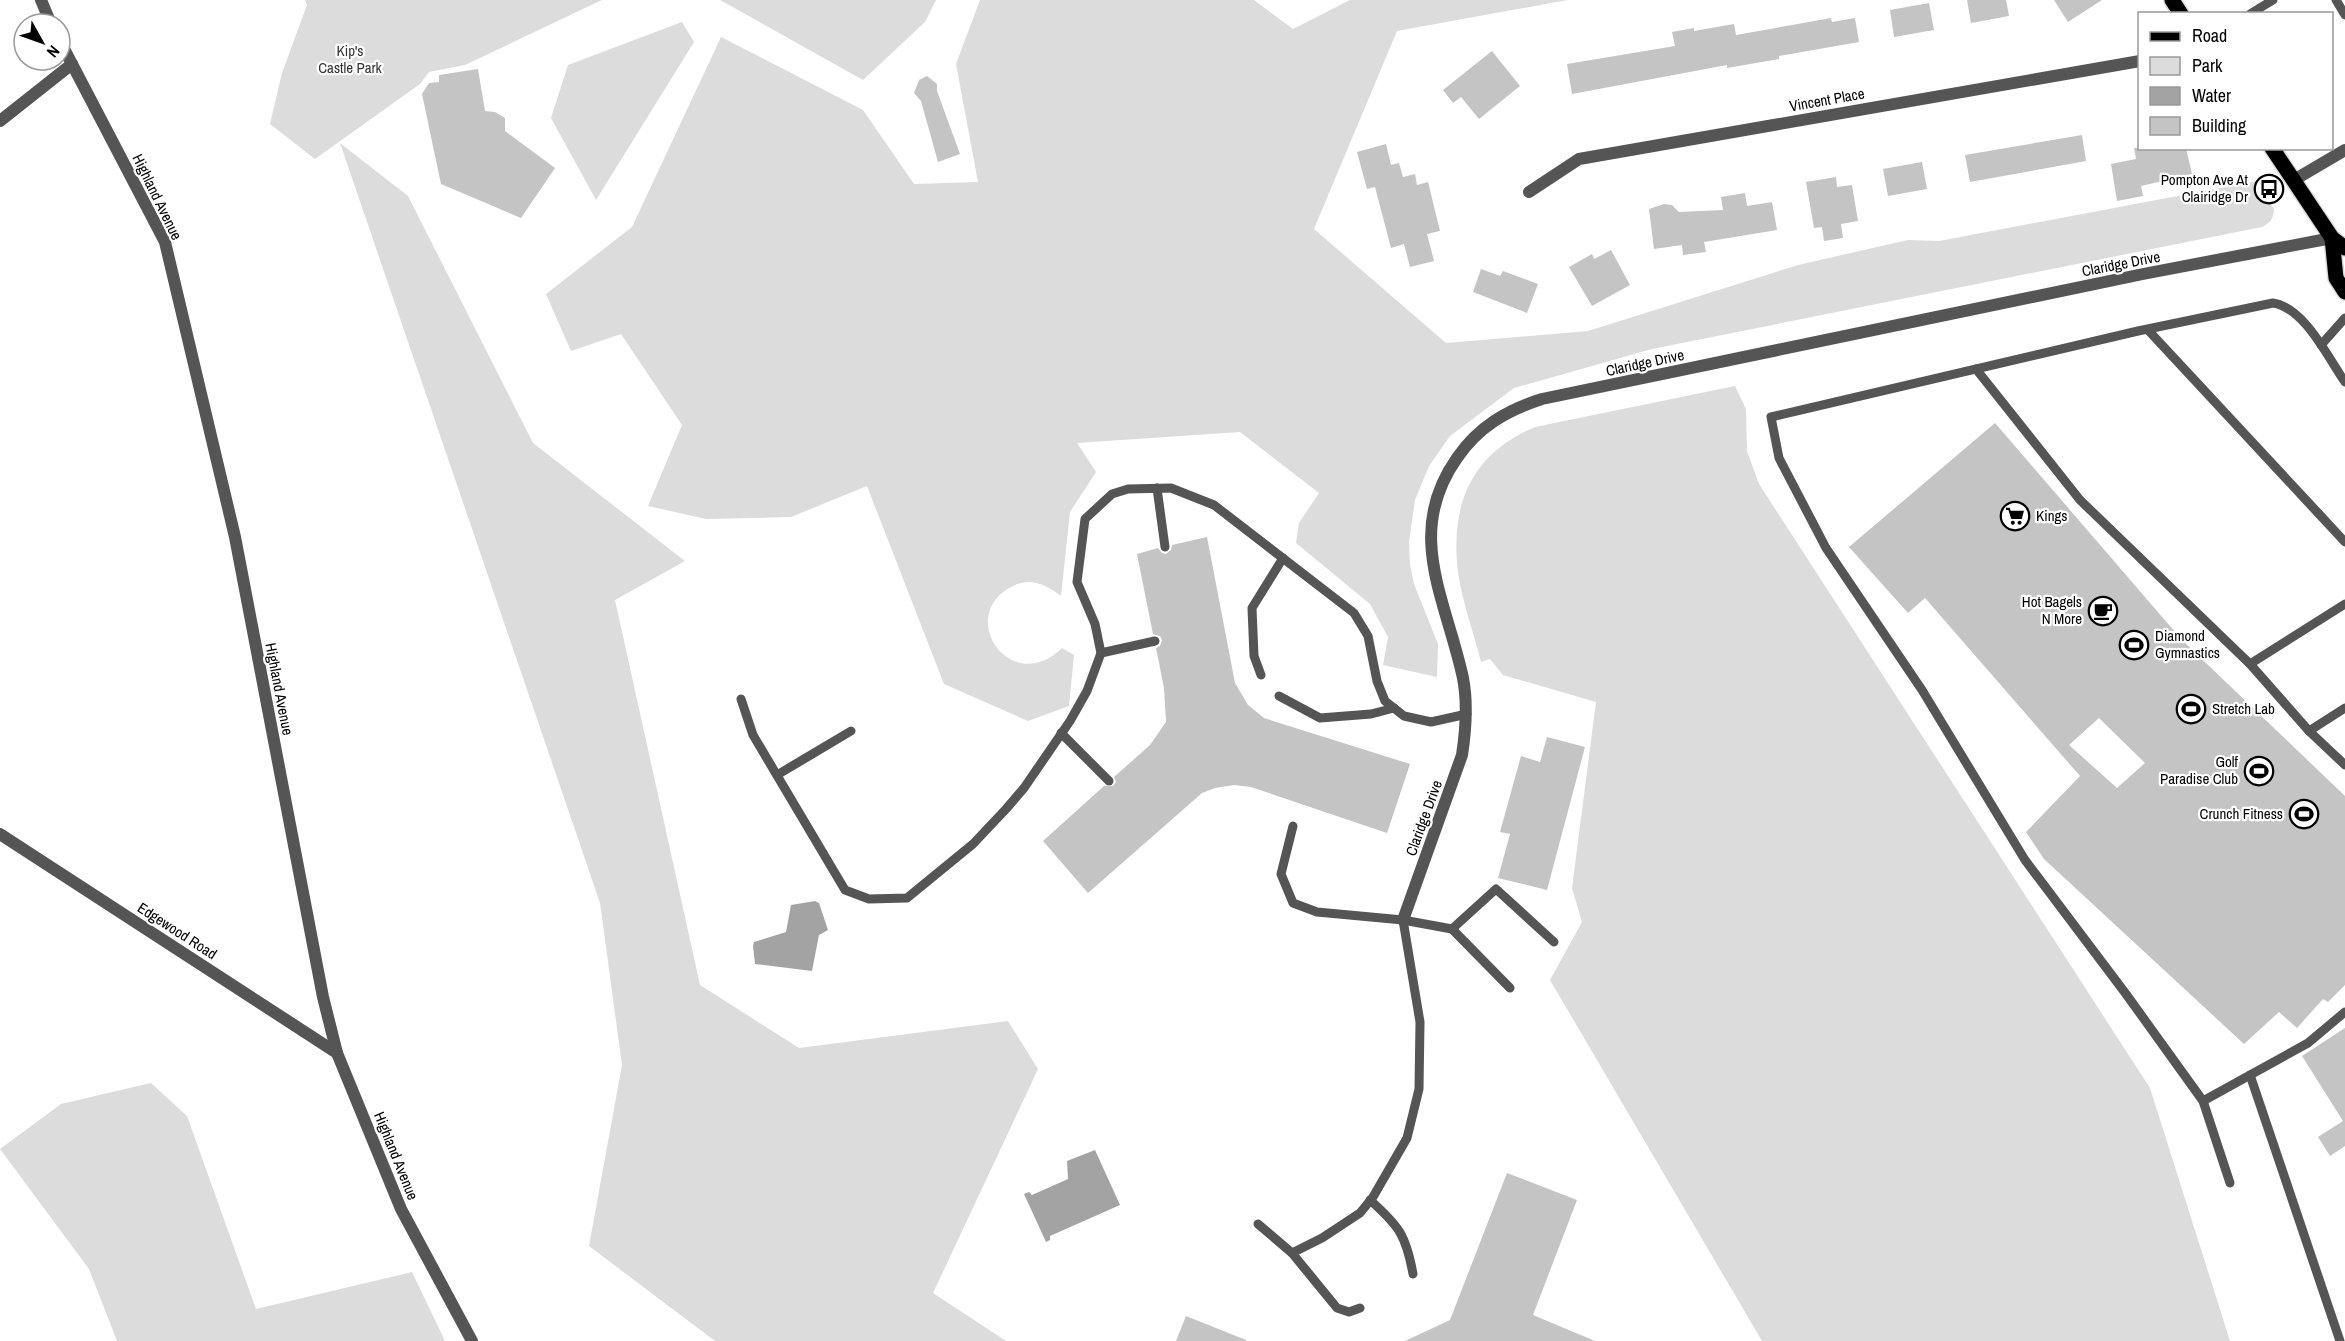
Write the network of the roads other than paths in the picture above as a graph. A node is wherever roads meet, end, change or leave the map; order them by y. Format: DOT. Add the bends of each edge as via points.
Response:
graph roads {
  1 [pos="2273,0"];
  2 [pos="2336,0"];
  3 [pos="2253,12"];
  4 [pos="2345,15"];
  5 [pos="2138,61"];
  6 [pos="72,64"];
  7 [pos="62,72"];
  8 [pos="0,121"];
  9 [pos="2273,150"];
  10 [pos="2345,150"];
  11 [pos="2294,180"];
  12 [pos="1529,192"];
  13 [pos="2332,238"];
  14 [pos="2345,248"];
  15 [pos="2345,292"];
  16 [pos="2345,318"];
  17 [pos="2148,330"];
  18 [pos="2321,345"];
  19 [pos="1976,369"];
  20 [pos="2345,382"];
  21 [pos="1157,488"];
  22 [pos="2345,542"];
  23 [pos="1165,547"];
  24 [pos="1283,558"];
  25 [pos="2345,604"];
  26 [pos="1155,641"];
  27 [pos="1101,653"];
  28 [pos="2250,664"];
  29 [pos="1261,675"];
  30 [pos="1279,696"];
  31 [pos="741,699"];
  32 [pos="1394,708"];
  33 [pos="2345,708"];
  34 [pos="1467,714"];
  35 [pos="851,731"];
  36 [pos="2309,731"];
  37 [pos="1061,733"];
  38 [pos="2345,765"];
  39 [pos="777,775"];
  40 [pos="1109,782"];
  41 [pos="1293,826"];
  42 [pos="0,834"];
  43 [pos="1403,920"];
  44 [pos="1452,929"];
  45 [pos="1554,942"];
  46 [pos="1510,988"];
  47 [pos="2345,1012"];
  48 [pos="337,1053"];
  49 [pos="2250,1075"];
  50 [pos="2203,1101"];
  51 [pos="2230,1183"];
  52 [pos="1370,1200"];
  53 [pos="1258,1224"];
  54 [pos="1292,1253"];
  55 [pos="1413,1274"];
  56 [pos="1360,1308"];
  57 [pos="472,1341"];
  58 [pos="2340,1341"];
  1 -- 3 [label="lane"];
  2 -- 4 [label="lane"];
  5 -- 12 [label="street, Vincent Place" via="1579,159"];
  6 -- 48 [label="street, Highland Avenue" via="165,242 235,537"];
  7 -- 8 [label="street"];
  9 -- 11 [label="main road"];
  10 -- 11 [label="street"];
  11 -- 13 [label="main road"];
  13 -- 14 [label="main road"];
  13 -- 15 [label="main road" via="2336,278"];
  13 -- 34 [label="street, Claridge Drive" via="1542,399 1505,413 1474,436 1450,468 1432,520 1434,575 1463,678"];
  16 -- 18 [label="lane"];
  17 -- 18 [label="lane" via="2273,303 2289,308"];
  17 -- 19 [label="lane"];
  17 -- 22 [label="lane"];
  18 -- 20 [label="lane"];
  19 -- 28 [label="lane" via="2080,500"];
  19 -- 50 [label="lane" via="1771,417 1779,458 1826,548 1922,690 2025,860"];
  21 -- 23 [label="lane"];
  21 -- 24 [label="lane" via="1171,488 1214,506"];
  21 -- 27 [label="lane" via="1112,494 1085,519 1077,582 1095,624"];
  24 -- 29 [label="lane" via="1252,608 1254,656"];
  24 -- 32 [label="lane" via="1354,613 1368,636 1385,701"];
  25 -- 28 [label="lane"];
  26 -- 27 [label="lane"];
  27 -- 37 [label="lane" via="1087,691"];
  28 -- 36 [label="lane"];
  30 -- 32 [label="lane" via="1320,718"];
  31 -- 39 [label="lane" via="753,735"];
  32 -- 34 [label="lane" via="1404,716 1431,722"];
  33 -- 36 [label="lane"];
  34 -- 43 [label="street, Claridge Drive" via="1462,755"];
  35 -- 39 [label="lane"];
  36 -- 38 [label="lane"];
  37 -- 39 [label="lane" via="1006,809 973,844 907,898 869,899 845,890"];
  37 -- 40 [label="lane"];
  41 -- 43 [label="lane" via="1281,874 1293,903 1317,912"];
  42 -- 48 [label="street, Edgewood Road"];
  43 -- 44 [label="lane"];
  43 -- 52 [label="lane" via="1420,1022 1419,1089 1407,1138"];
  44 -- 45 [label="lane" via="1496,890"];
  44 -- 46 [label="lane"];
  47 -- 49 [label="lane" via="2308,1043"];
  48 -- 57 [label="street, Highland Avenue" via="401,1209"];
  49 -- 50 [label="lane"];
  49 -- 58 [label="lane"];
  50 -- 51 [label="lane"];
  52 -- 54 [label="lane" via="1359,1213"];
  52 -- 55 [label="lane" via="1395,1222 1408,1248"];
  53 -- 54 [label="lane"];
  54 -- 56 [label="lane" via="1337,1308 1349,1312"];
}
